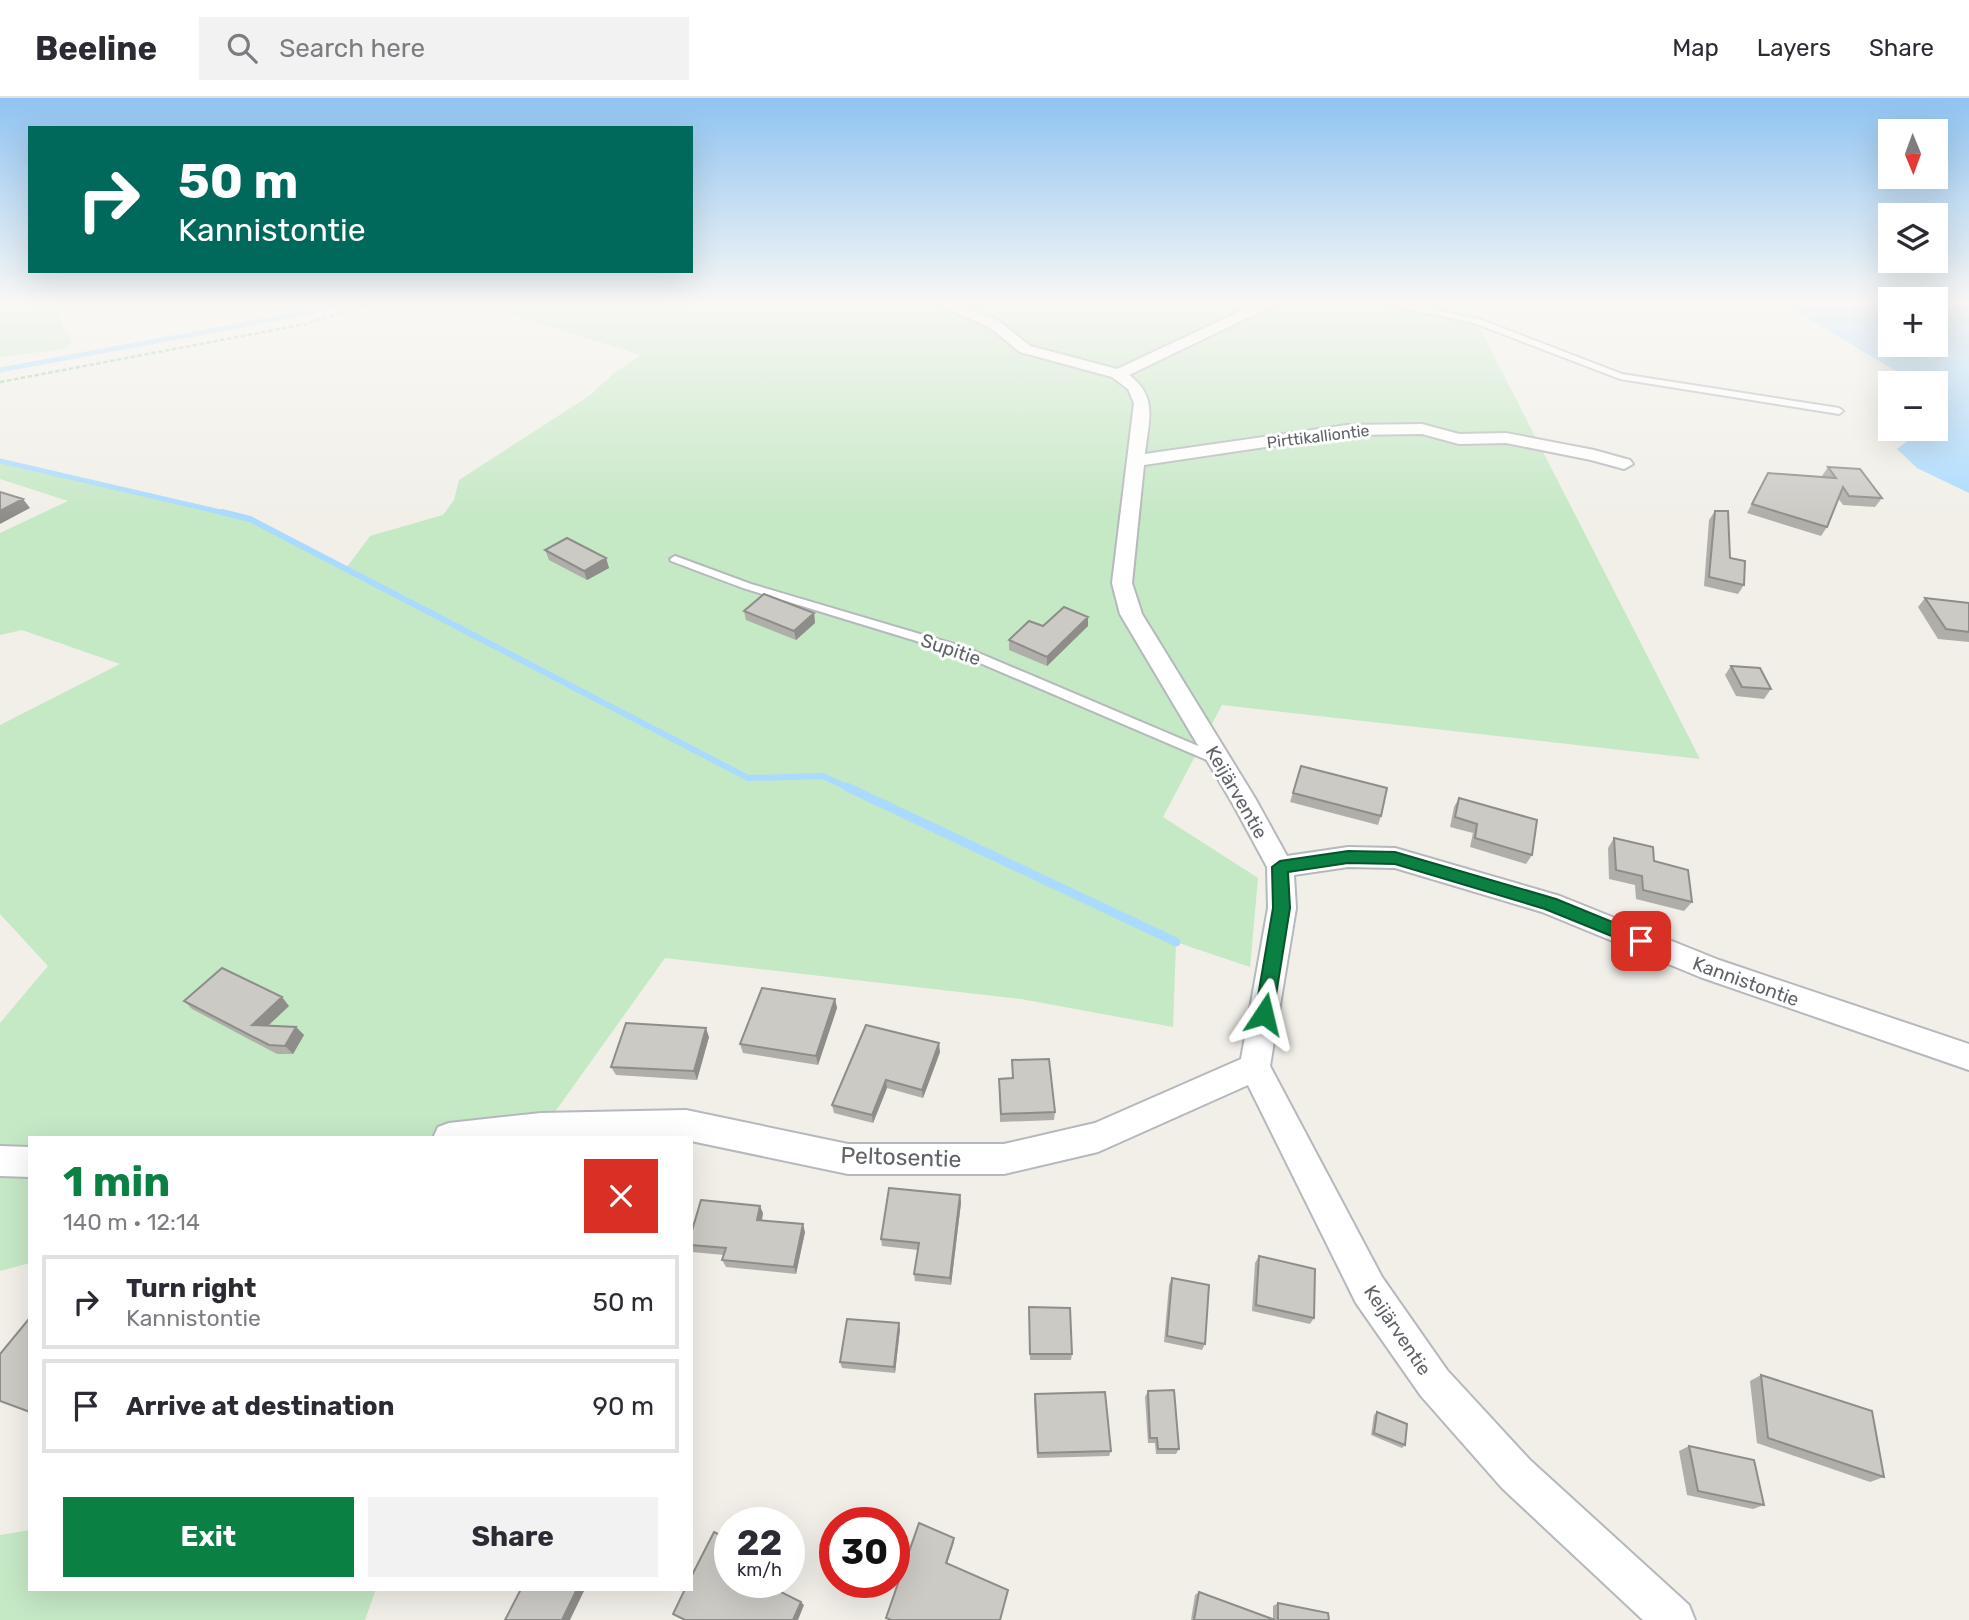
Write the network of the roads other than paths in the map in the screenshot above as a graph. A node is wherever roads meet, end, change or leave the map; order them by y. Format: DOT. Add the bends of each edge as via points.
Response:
graph roads {
  1 [pos="1118,374"];
  2 [pos="1615,374"];
  3 [pos="1839,411"];
  4 [pos="1135,461"];
  5 [pos="1624,464"];
  6 [pos="675,559"];
  7 [pos="1220,761"];
  8 [pos="1280,867"];
  9 [pos="1969,1057"];
  10 [pos="1255,1067"];
  11 [pos="467,1136"];
  12 [pos="0,1161"];
  13 [pos="28,1162"];
  14 [pos="1674,1620"];
  1 -- 4 [label="street, Keijärventie" via="1135,387 1142,403"];
  2 -- 3 [label="lane"];
  4 -- 5 [label="street, Pirttikalliontie" via="1347,430 1422,429 1459,439 1506,438"];
  4 -- 7 [label="street, Keijärventie" via="1122,583 1130,614"];
  6 -- 7 [label="lane, Supitie" via="747,586 963,651"];
  7 -- 8 [label="street, Keijärventie"];
  8 -- 9 [label="street, Kannistontie" via="1348,857 1395,858 1550,904 1710,969"];
  8 -- 10 [label="street, Keijärventie" via="1282,908"];
  10 -- 11 [label="street, Peltosentie" via="1098,1137 1004,1159 848,1159 686,1125 541,1128"];
  10 -- 14 [label="street, Keijärventie" via="1369,1290 1434,1383 1516,1474"];
  12 -- 13 [label="street"];
}
